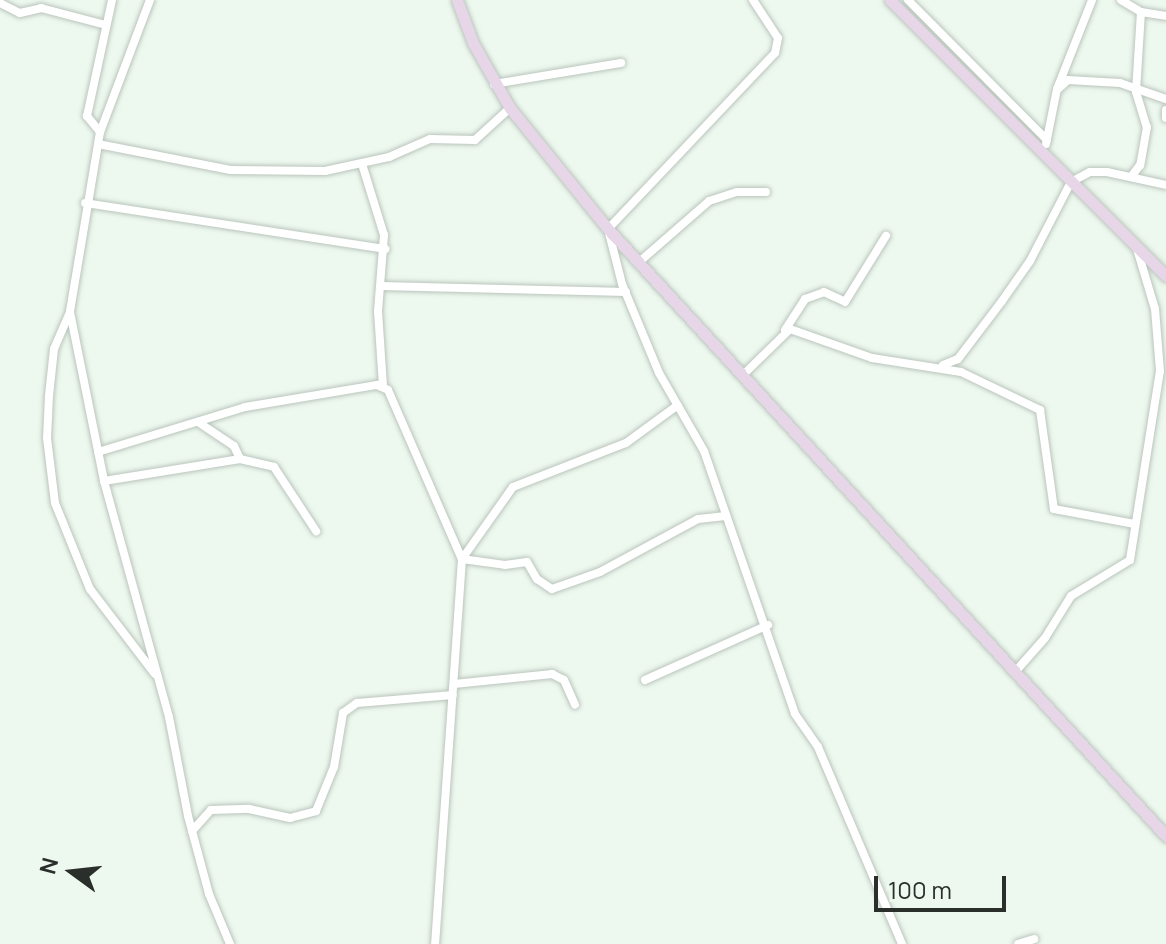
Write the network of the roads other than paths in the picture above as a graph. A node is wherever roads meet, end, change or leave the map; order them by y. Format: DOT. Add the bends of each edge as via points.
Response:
graph roads {
  1 [pos="112,0"];
  2 [pos="150,0"];
  3 [pos="457,0"];
  4 [pos="753,0"];
  5 [pos="890,0"];
  6 [pos="908,0"];
  7 [pos="1092,0"];
  8 [pos="1121,0"];
  9 [pos="0,3"];
  10 [pos="1141,12"];
  11 [pos="1166,16"];
  12 [pos="106,25"];
  13 [pos="621,63"];
  14 [pos="494,84"];
  15 [pos="1057,89"];
  16 [pos="1136,92"];
  17 [pos="1166,99"];
  18 [pos="510,108"];
  19 [pos="1166,110"];
  20 [pos="1166,118"];
  21 [pos="100,132"];
  22 [pos="1047,140"];
  23 [pos="98,144"];
  24 [pos="1045,156"];
  25 [pos="362,164"];
  26 [pos="1131,177"];
  27 [pos="1071,182"];
  28 [pos="1166,185"];
  29 [pos="766,192"];
  30 [pos="85,203"];
  31 [pos="608,229"];
  32 [pos="886,236"];
  33 [pos="1137,248"];
  34 [pos="385,249"];
  35 [pos="638,263"];
  36 [pos="1166,276"];
  37 [pos="381,286"];
  38 [pos="626,292"];
  39 [pos="70,312"];
  40 [pos="785,330"];
  41 [pos="942,365"];
  42 [pos="743,375"];
  43 [pos="383,386"];
  44 [pos="678,405"];
  45 [pos="198,422"];
  46 [pos="98,452"];
  47 [pos="240,459"];
  48 [pos="104,481"];
  49 [pos="726,516"];
  50 [pos="1135,524"];
  51 [pos="316,531"];
  52 [pos="462,559"];
  53 [pos="768,625"];
  54 [pos="1015,672"];
  55 [pos="158,678"];
  56 [pos="645,680"];
  57 [pos="454,684"];
  58 [pos="453,695"];
  59 [pos="575,705"];
  60 [pos="192,831"];
  61 [pos="1166,836"];
  62 [pos="1034,939"];
  63 [pos="230,944"];
  64 [pos="435,944"];
  65 [pos="902,944"];
  66 [pos="1018,944"];
  1 -- 12 [label="street"];
  2 -- 21 [label="street"];
  3 -- 14 [label="street"];
  4 -- 31 [label="street" via="778,38 775,53"];
  5 -- 24 [label="street"];
  6 -- 22 [label="street"];
  7 -- 15 [label="street"];
  8 -- 10 [label="street"];
  9 -- 12 [label="street" via="20,13 41,8"];
  10 -- 11 [label="street"];
  10 -- 16 [label="street"];
  12 -- 21 [label="street" via="87,116"];
  13 -- 14 [label="street"];
  14 -- 18 [label="street"];
  15 -- 16 [label="street" via="1068,80 1120,83"];
  15 -- 22 [label="street"];
  16 -- 17 [label="street"];
  16 -- 26 [label="street" via="1147,127 1140,165"];
  18 -- 25 [label="street" via="475,140 430,139"];
  18 -- 31 [label="street"];
  19 -- 20 [label="street"];
  21 -- 23 [label="street"];
  22 -- 24 [label="street"];
  23 -- 25 [label="street" via="230,170 325,171"];
  23 -- 30 [label="street"];
  24 -- 27 [label="street"];
  25 -- 34 [label="street"];
  26 -- 27 [label="street" via="1090,172"];
  26 -- 28 [label="street"];
  27 -- 33 [label="street"];
  27 -- 41 [label="street" via="1030,261 1002,301 958,359"];
  29 -- 35 [label="street" via="737,192 709,201"];
  30 -- 34 [label="street"];
  30 -- 39 [label="street"];
  31 -- 35 [label="street"];
  31 -- 38 [label="street"];
  32 -- 40 [label="street" via="845,302 824,292 805,299"];
  33 -- 36 [label="street"];
  33 -- 50 [label="street" via="1155,309 1160,371"];
  34 -- 37 [label="street"];
  35 -- 42 [label="street"];
  37 -- 38 [label="street"];
  37 -- 43 [label="street"];
  38 -- 44 [label="street"];
  39 -- 46 [label="street"];
  39 -- 55 [label="street" via="54,349 49,396 47,438 55,503 90,589"];
  40 -- 41 [label="street" via="826,338 872,358"];
  40 -- 42 [label="street"];
  41 -- 50 [label="street" via="1040,410 1054,509"];
  42 -- 54 [label="street"];
  43 -- 45 [label="street" via="291,397"];
  43 -- 52 [label="street"];
  44 -- 49 [label="street" via="704,451"];
  44 -- 52 [label="street" via="626,443 513,487"];
  45 -- 46 [label="street"];
  45 -- 47 [label="street" via="234,446"];
  46 -- 48 [label="street"];
  47 -- 48 [label="street"];
  47 -- 51 [label="street" via="274,467"];
  48 -- 55 [label="street"];
  49 -- 52 [label="street" via="698,519 600,572 552,589 537,579 527,562 505,565"];
  49 -- 53 [label="street"];
  50 -- 54 [label="street" via="1127,565 1071,596"];
  52 -- 57 [label="street"];
  53 -- 56 [label="street"];
  53 -- 65 [label="street" via="795,714 818,747"];
  54 -- 61 [label="street"];
  55 -- 60 [label="street"];
  57 -- 58 [label="street"];
  57 -- 59 [label="street" via="552,674 564,680"];
  58 -- 60 [label="street" via="357,703 343,713 334,767 316,811 290,818 249,809 211,810"];
  58 -- 64 [label="street"];
  60 -- 63 [label="street"];
  62 -- 66 [label="street"];
}
